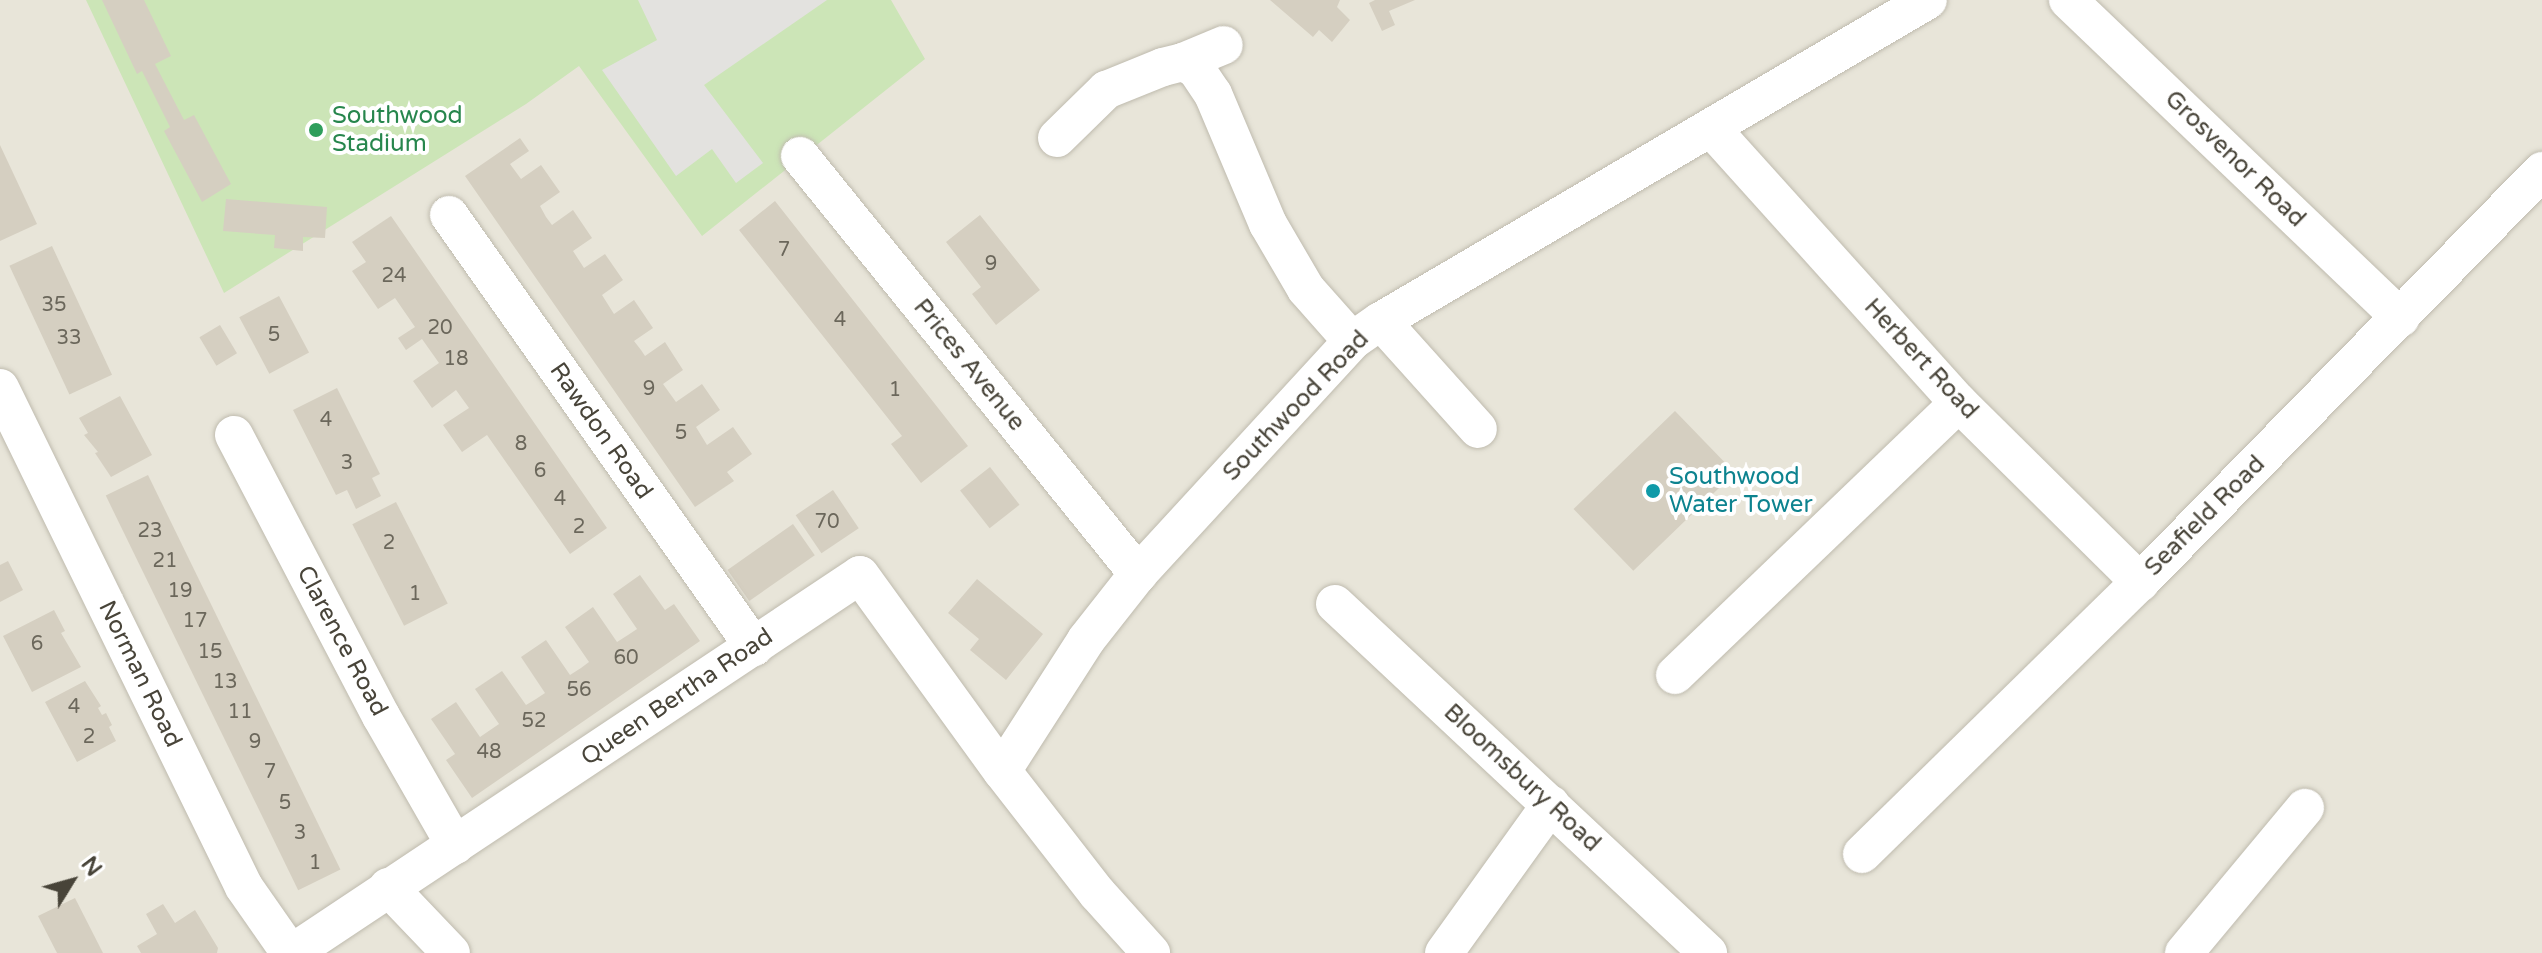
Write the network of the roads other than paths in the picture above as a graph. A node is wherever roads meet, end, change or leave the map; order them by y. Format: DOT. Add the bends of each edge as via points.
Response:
graph roads {
  1 [pos="1928,0"];
  2 [pos="2068,0"];
  3 [pos="1224,45"];
  4 [pos="1183,62"];
  5 [pos="1711,128"];
  6 [pos="1057,138"];
  7 [pos="800,156"];
  8 [pos="2542,171"];
  9 [pos="449,215"];
  10 [pos="2401,318"];
  11 [pos="1366,331"];
  12 [pos="0,388"];
  13 [pos="1959,403"];
  14 [pos="1478,429"];
  15 [pos="234,435"];
  16 [pos="1138,574"];
  17 [pos="2140,582"];
  18 [pos="1335,604"];
  19 [pos="754,647"];
  20 [pos="1675,675"];
  21 [pos="1002,771"];
  22 [pos="1551,804"];
  23 [pos="2305,808"];
  24 [pos="455,845"];
  25 [pos="1862,854"];
  26 [pos="388,887"];
  27 [pos="291,953"];
  28 [pos="451,953"];
  29 [pos="1151,953"];
  30 [pos="1444,953"];
  31 [pos="1708,953"];
  32 [pos="2184,953"];
  1 -- 5 [label="street, Southwood Road"];
  2 -- 10 [label="street, Grosvenor Road"];
  3 -- 4 [label="street"];
  4 -- 6 [label="street" via="1106,90"];
  4 -- 11 [label="street" via="1196,69 1213,94 1268,224 1306,289"];
  5 -- 11 [label="street, Southwood Road"];
  5 -- 13 [label="street, Herbert Road"];
  7 -- 16 [label="street, Prices Avenue"];
  8 -- 10 [label="street, Seafield Road"];
  9 -- 19 [label="street, Rawdon Road"];
  10 -- 17 [label="street, Seafield Road"];
  11 -- 14 [label="street"];
  11 -- 16 [label="street, Southwood Road"];
  12 -- 27 [label="street, Norman Road" via="244,887"];
  13 -- 17 [label="street, Herbert Road"];
  13 -- 20 [label="street"];
  15 -- 24 [label="street, Clarence Road"];
  16 -- 21 [label="street, Southwood Road" via="1086,640"];
  17 -- 25 [label="street, Seafield Road"];
  18 -- 22 [label="street, Bloomsbury Road"];
  19 -- 21 [label="street, Queen Bertha Road" via="860,575"];
  19 -- 24 [label="street, Queen Bertha Road"];
  21 -- 29 [label="street"];
  22 -- 30 [label="street"];
  22 -- 31 [label="street, Bloomsbury Road"];
  23 -- 32 [label="street"];
  24 -- 26 [label="street, Queen Bertha Road"];
  26 -- 27 [label="street, Queen Bertha Road"];
  26 -- 28 [label="street"];
}
